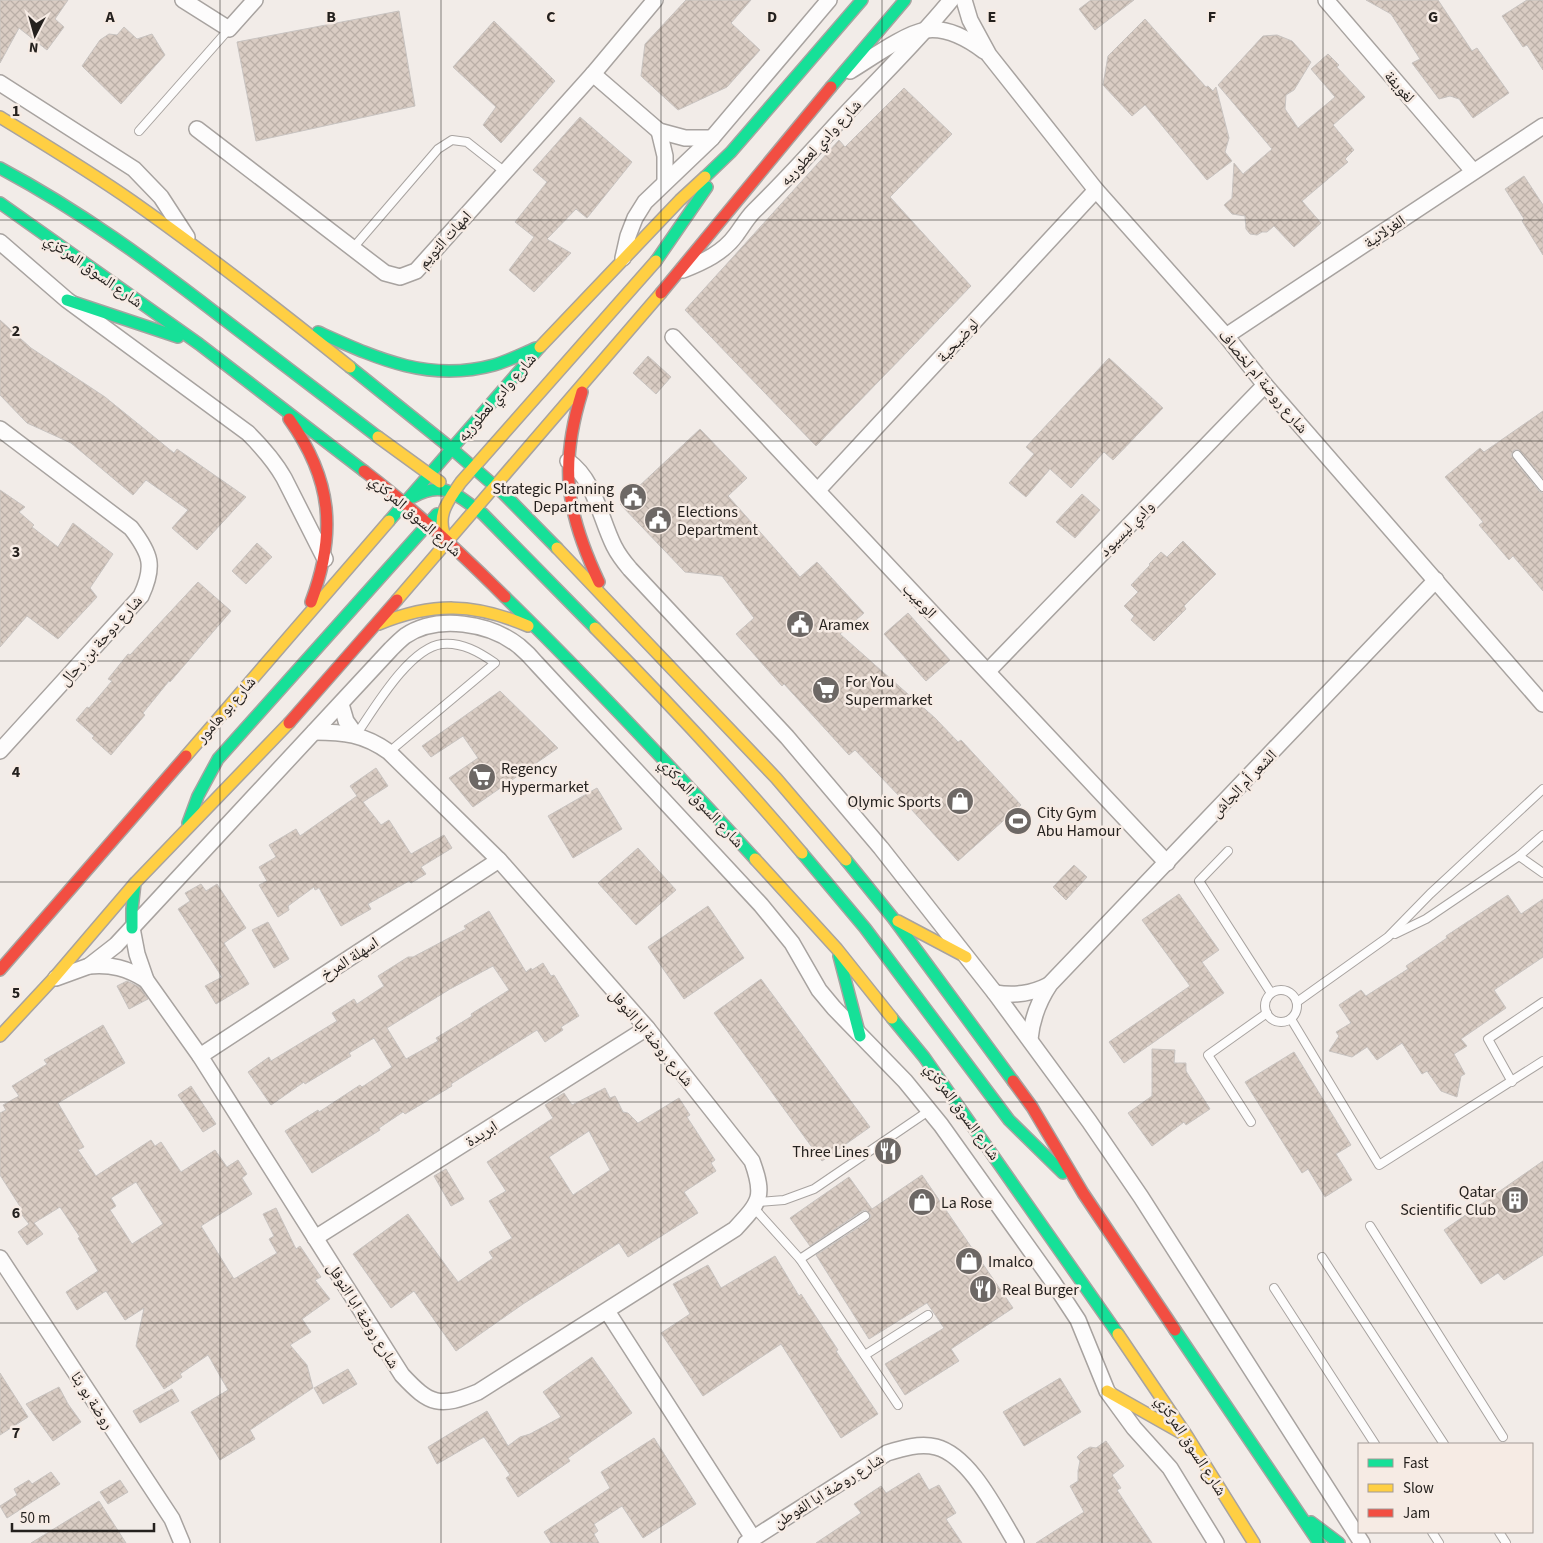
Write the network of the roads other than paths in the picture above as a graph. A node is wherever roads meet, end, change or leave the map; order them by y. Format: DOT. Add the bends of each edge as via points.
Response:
graph roads {
  1 [pos="183,0"];
  2 [pos="255,0"];
  3 [pos="655,0"];
  4 [pos="829,0"];
  5 [pos="862,0"];
  6 [pos="905,0"];
  7 [pos="951,0"];
  8 [pos="964,0"];
  9 [pos="1326,0"];
  10 [pos="228,29"];
  11 [pos="926,30"];
  12 [pos="989,55"];
  13 [pos="593,74"];
  14 [pos="839,78"];
  15 [pos="0,83"];
  16 [pos="0,117"];
  17 [pos="1543,126"];
  18 [pos="197,129"];
  19 [pos="139,131"];
  20 [pos="659,131"];
  21 [pos="712,138"];
  22 [pos="731,152"];
  23 [pos="0,168"];
  24 [pos="1473,171"];
  25 [pos="505,172"];
  26 [pos="665,181"];
  27 [pos="1096,190"];
  28 [pos="0,203"];
  29 [pos="0,242"];
  30 [pos="193,247"];
  31 [pos="352,248"];
  32 [pos="623,258"];
  33 [pos="680,272"];
  34 [pos="66,300"];
  35 [pos="292,321"];
  36 [pos="1226,336"];
  37 [pos="673,337"];
  38 [pos="199,344"];
  39 [pos="541,346"];
  40 [pos="1265,385"];
  41 [pos="584,386"];
  42 [pos="271,398"];
  43 [pos="0,429"];
  44 [pos="452,449"];
  45 [pos="1517,455"];
  46 [pos="568,461"];
  47 [pos="474,468"];
  48 [pos="430,476"];
  49 [pos="494,487"];
  50 [pos="1543,487"];
  51 [pos="818,490"];
  52 [pos="454,491"];
  53 [pos="405,503"];
  54 [pos="476,509"];
  55 [pos="428,524"];
  56 [pos="448,542"];
  57 [pos="325,559"];
  58 [pos="1436,580"];
  59 [pos="608,600"];
  60 [pos="298,625"];
  61 [pos="376,625"];
  62 [pos="546,637"];
  63 [pos="988,671"];
  64 [pos="340,704"];
  65 [pos="1543,704"];
  66 [pos="314,732"];
  67 [pos="356,735"];
  68 [pos="0,751"];
  69 [pos="389,752"];
  70 [pos="1543,789"];
  71 [pos="185,831"];
  72 [pos="1543,835"];
  73 [pos="1228,851"];
  74 [pos="1518,856"];
  75 [pos="499,860"];
  76 [pos="1168,862"];
  77 [pos="1543,873"];
  78 [pos="135,883"];
  79 [pos="894,918"];
  80 [pos="132,928"];
  81 [pos="1388,937"];
  82 [pos="837,949"];
  83 [pos="966,957"];
  84 [pos="89,966"];
  85 [pos="0,970"];
  86 [pos="53,979"];
  87 [pos="146,980"];
  88 [pos="1050,984"];
  89 [pos="995,993"];
  90 [pos="1271,993"];
  91 [pos="1297,1002"];
  92 [pos="1543,1002"];
  93 [pos="1267,1014"];
  94 [pos="1291,1019"];
  95 [pos="647,1028"];
  96 [pos="0,1036"];
  97 [pos="860,1036"];
  98 [pos="1030,1039"];
  99 [pos="200,1056"];
  100 [pos="1543,1061"];
  101 [pos="1512,1082"];
  102 [pos="930,1110"];
  103 [pos="1251,1122"];
  104 [pos="1084,1193"];
  105 [pos="756,1205"];
  106 [pos="865,1216"];
  107 [pos="1370,1226"];
  108 [pos="315,1238"];
  109 [pos="1322,1257"];
  110 [pos="0,1258"];
  111 [pos="800,1259"];
  112 [pos="1274,1288"];
  113 [pos="607,1311"];
  114 [pos="928,1315"];
  115 [pos="865,1356"];
  116 [pos="1107,1391"];
  117 [pos="898,1405"];
  118 [pos="1186,1436"];
  119 [pos="1503,1436"];
  120 [pos="1374,1443"];
  121 [pos="1443,1443"];
  122 [pos="1299,1512"];
  123 [pos="750,1541"];
  124 [pos="182,1543"];
  125 [pos="1016,1543"];
  126 [pos="1216,1543"];
  127 [pos="1254,1543"];
  128 [pos="1319,1543"];
  129 [pos="1339,1543"];
  130 [pos="1362,1543"];
  1 -- 10 [label="street"];
  2 -- 10 [label="street"];
  3 -- 13 [label="street, امهات التويم"];
  4 -- 21 [label="street, شارع وادي لعطوريه"];
  5 -- 22 [label="main road, شارع وادي لعطوريه"];
  6 -- 14 [label="main road, شارع وادي لعطوريه"];
  7 -- 11 [label="street, شارع وادي لعطوريه"];
  8 -- 12 [label="street, شارع روضة ام لخصاف" via="970,20"];
  9 -- 24 [label="street, لغويفة"];
  10 -- 19 [label="lane"];
  11 -- 12 [label="street, شارع روضة ام لخصاف" via="956,34"];
  11 -- 14 [label="street, شارع روضة ام لخصاف" via="904,39"];
  11 -- 33 [label="street, شارع وادي لعطوريه" via="771,196 752,212 730,243 706,260"];
  12 -- 27 [label="street, شارع روضة ام لخصاف"];
  13 -- 20 [label="street"];
  13 -- 25 [label="street, امهات التويم"];
  14 -- 33 [label="main road, شارع وادي لعطوريه"];
  15 -- 30 [label="street" via="134,169 161,197"];
  16 -- 30 [label="main road" via="132,201"];
  17 -- 24 [label="street, الغزلانية"];
  18 -- 31 [label="street, امهات التويم"];
  20 -- 21 [label="street" via="685,138"];
  20 -- 26 [label="street" via="665,156"];
  21 -- 26 [label="street, شارع وادي لعطوريه"];
  22 -- 32 [label="main road, شارع وادي لعطوريه"];
  22 -- 47 [label="main road" via="658,259"];
  23 -- 48 [label="main road" via="25,180 140,254"];
  24 -- 36 [label="street, الغزلانية"];
  25 -- 31 [label="street, امهات التويم" via="416,271 400,277 385,273"];
  25 -- 31 [label="lane" via="467,142 452,140 438,148"];
  26 -- 32 [label="street, شارع وادي لعطوريه" via="635,218"];
  27 -- 36 [label="street, شارع روضة ام لخصاف"];
  27 -- 51 [label="street, لوضيحية"];
  28 -- 38 [label="main road, شارع السوق المركزي"];
  29 -- 34 [label="street, شارع السوق المركزي"];
  30 -- 35 [label="main road"];
  32 -- 39 [label="main road, شارع وادي لعطوريه"];
  33 -- 41 [label="main road, شارع وادي لعطوريه"];
  34 -- 38 [label="main road"];
  34 -- 57 [label="street, شارع السوق المركزي" via="248,433 266,450 277,465"];
  35 -- 39 [label="main road" via="378,358 437,372 487,367"];
  35 -- 44 [label="main road"];
  36 -- 40 [label="street, شارع روضة ام لخصاف"];
  37 -- 51 [label="street, الوعيب"];
  38 -- 42 [label="main road, شارع السوق المركزي"];
  39 -- 44 [label="main road, شارع وادي لعطوريه"];
  40 -- 58 [label="street, شارع روضة ام لخصاف"];
  40 -- 63 [label="street, وادي ليسيود"];
  41 -- 46 [label="main road" via="570,433"];
  41 -- 49 [label="main road, شارع وادي لعطوريه"];
  42 -- 53 [label="main road, شارع السوق المركزي"];
  42 -- 57 [label="main road" via="295,427 317,468 327,513"];
  43 -- 68 [label="street, شارع دوحة بن رحال" via="130,528 143,543 150,561 149,579 141,596"];
  44 -- 47 [label="main road"];
  44 -- 48 [label="main road, شارع بو هامور"];
  44 -- 52 [label="main road" via="460,468"];
  45 -- 50 [label="lane"];
  46 -- 59 [label="main road" via="576,530"];
  46 -- 83 [label="street" via="583,476 615,548 630,569 787,737 882,848"];
  47 -- 49 [label="main road"];
  47 -- 52 [label="main road"];
  48 -- 52 [label="main road"];
  48 -- 53 [label="main road, شارع بو هامور"];
  49 -- 52 [label="main road" via="474,496"];
  49 -- 54 [label="main road"];
  49 -- 59 [label="main road"];
  51 -- 63 [label="street, الوعيب"];
  52 -- 53 [label="main road" via="432,488"];
  52 -- 54 [label="main road"];
  52 -- 55 [label="main road"];
  52 -- 56 [label="main road" via="441,521"];
  53 -- 55 [label="main road, شارع السوق المركزي"];
  53 -- 60 [label="main road, شارع بو هامور"];
  54 -- 56 [label="main road"];
  54 -- 104 [label="main road" via="751,792 866,928 1009,1120"];
  55 -- 56 [label="main road, شارع السوق المركزي"];
  55 -- 71 [label="main road" via="218,759 198,796"];
  56 -- 61 [label="main road"];
  56 -- 62 [label="main road, شارع السوق المركزي"];
  57 -- 60 [label="main road" via="315,593"];
  58 -- 65 [label="street, شارع روضة ام لخصاف"];
  58 -- 76 [label="street, الشعر أم الجاش"];
  59 -- 79 [label="main road" via="776,778"];
  60 -- 85 [label="main road, شارع بو هامور"];
  61 -- 62 [label="main road" via="418,610 463,607 506,616"];
  61 -- 71 [label="main road" via="292,720"];
  62 -- 82 [label="main road, شارع السوق المركزي" via="694,792"];
  63 -- 76 [label="street, الوعيب"];
  64 -- 66 [label="street"];
  64 -- 67 [label="street"];
  64 -- 97 [label="street, شارع السوق المركزي" via="391,649 405,636 420,629 439,624 460,624 499,634 519,646 761,905 792,943 819,990"];
  66 -- 67 [label="street, شارع روضة ابا النوفل"];
  66 -- 80 [label="street"];
  67 -- 69 [label="street, شارع روضة ابا النوفل"];
  67 -- 69 [label="lane" via="408,664 424,651 441,644 459,645 476,650 495,663"];
  69 -- 75 [label="street, شارع روضة ابا النوفل"];
  70 -- 81 [label="lane"];
  71 -- 78 [label="main road"];
  72 -- 74 [label="lane"];
  73 -- 90 [label="lane" via="1199,881"];
  74 -- 77 [label="lane"];
  74 -- 81 [label="lane" via="1426,919"];
  75 -- 95 [label="street, شارع روضة ابا النوفل"];
  75 -- 99 [label="street, اسهلة المرخ"];
  76 -- 88 [label="street, الشعر أم الجاش"];
  78 -- 80 [label="main road"];
  78 -- 86 [label="main road"];
  79 -- 83 [label="main road"];
  79 -- 104 [label="main road" via="1032,1106"];
  80 -- 84 [label="street"];
  80 -- 87 [label="street, شارع روضة ابا النوفل"];
  81 -- 91 [label="lane"];
  82 -- 97 [label="main road"];
  82 -- 118 [label="main road, شارع السوق المركزي" via="924,1057 1100,1307"];
  83 -- 89 [label="street"];
  84 -- 86 [label="street"];
  84 -- 87 [label="street, شارع روضة ابا النوفل" via="119,967"];
  86 -- 96 [label="main road"];
  87 -- 99 [label="street, شارع روضة ابا النوفل"];
  88 -- 89 [label="street, الشعر أم الجاش" via="1024,994"];
  88 -- 98 [label="street, الشعر أم الجاش" via="1035,1010"];
  89 -- 98 [label="street"];
  90 -- 91 [label="lane" via="1288,992"];
  90 -- 93 [label="lane" via="1266,1001"];
  91 -- 94 [label="lane"];
  92 -- 101 [label="lane" via="1488,1040"];
  93 -- 94 [label="lane" via="1278,1021"];
  93 -- 103 [label="lane" via="1208,1055"];
  94 -- 101 [label="lane" via="1380,1165"];
  95 -- 105 [label="street, شارع روضة ابا النوفل" via="752,1160 759,1181"];
  95 -- 108 [label="street, ابريدة"];
  97 -- 102 [label="street, شارع السوق المركزي"];
  98 -- 130 [label="street" via="1141,1197"];
  99 -- 108 [label="street, شارع روضة ابا النوفل"];
  100 -- 101 [label="lane"];
  102 -- 105 [label="lane" via="814,1189 784,1200"];
  102 -- 116 [label="street, شارع السوق المركزي" via="1078,1320"];
  104 -- 122 [label="main road"];
  105 -- 111 [label="lane"];
  105 -- 113 [label="street, شارع روضة ابا النوفل" via="734,1229"];
  106 -- 111 [label="lane"];
  107 -- 119 [label="lane"];
  108 -- 113 [label="street, شارع روضة ابا النوفل" via="402,1375 417,1391 434,1401 456,1401 478,1392"];
  109 -- 121 [label="lane"];
  110 -- 124 [label="street, روضة بو بنّا" via="172,1519"];
  111 -- 115 [label="lane"];
  112 -- 120 [label="lane"];
  113 -- 123 [label="street"];
  114 -- 115 [label="lane"];
  115 -- 117 [label="lane"];
  116 -- 118 [label="main road"];
  116 -- 126 [label="street, شارع السوق المركزي" via="1134,1428 1170,1468"];
  118 -- 127 [label="main road, شارع السوق المركزي"];
  122 -- 128 [label="main road"];
  122 -- 129 [label="main road"];
  123 -- 125 [label="street, شارع روضة ابا الفوطن" via="887,1453 912,1446 936,1447 956,1457 972,1472"];
}
